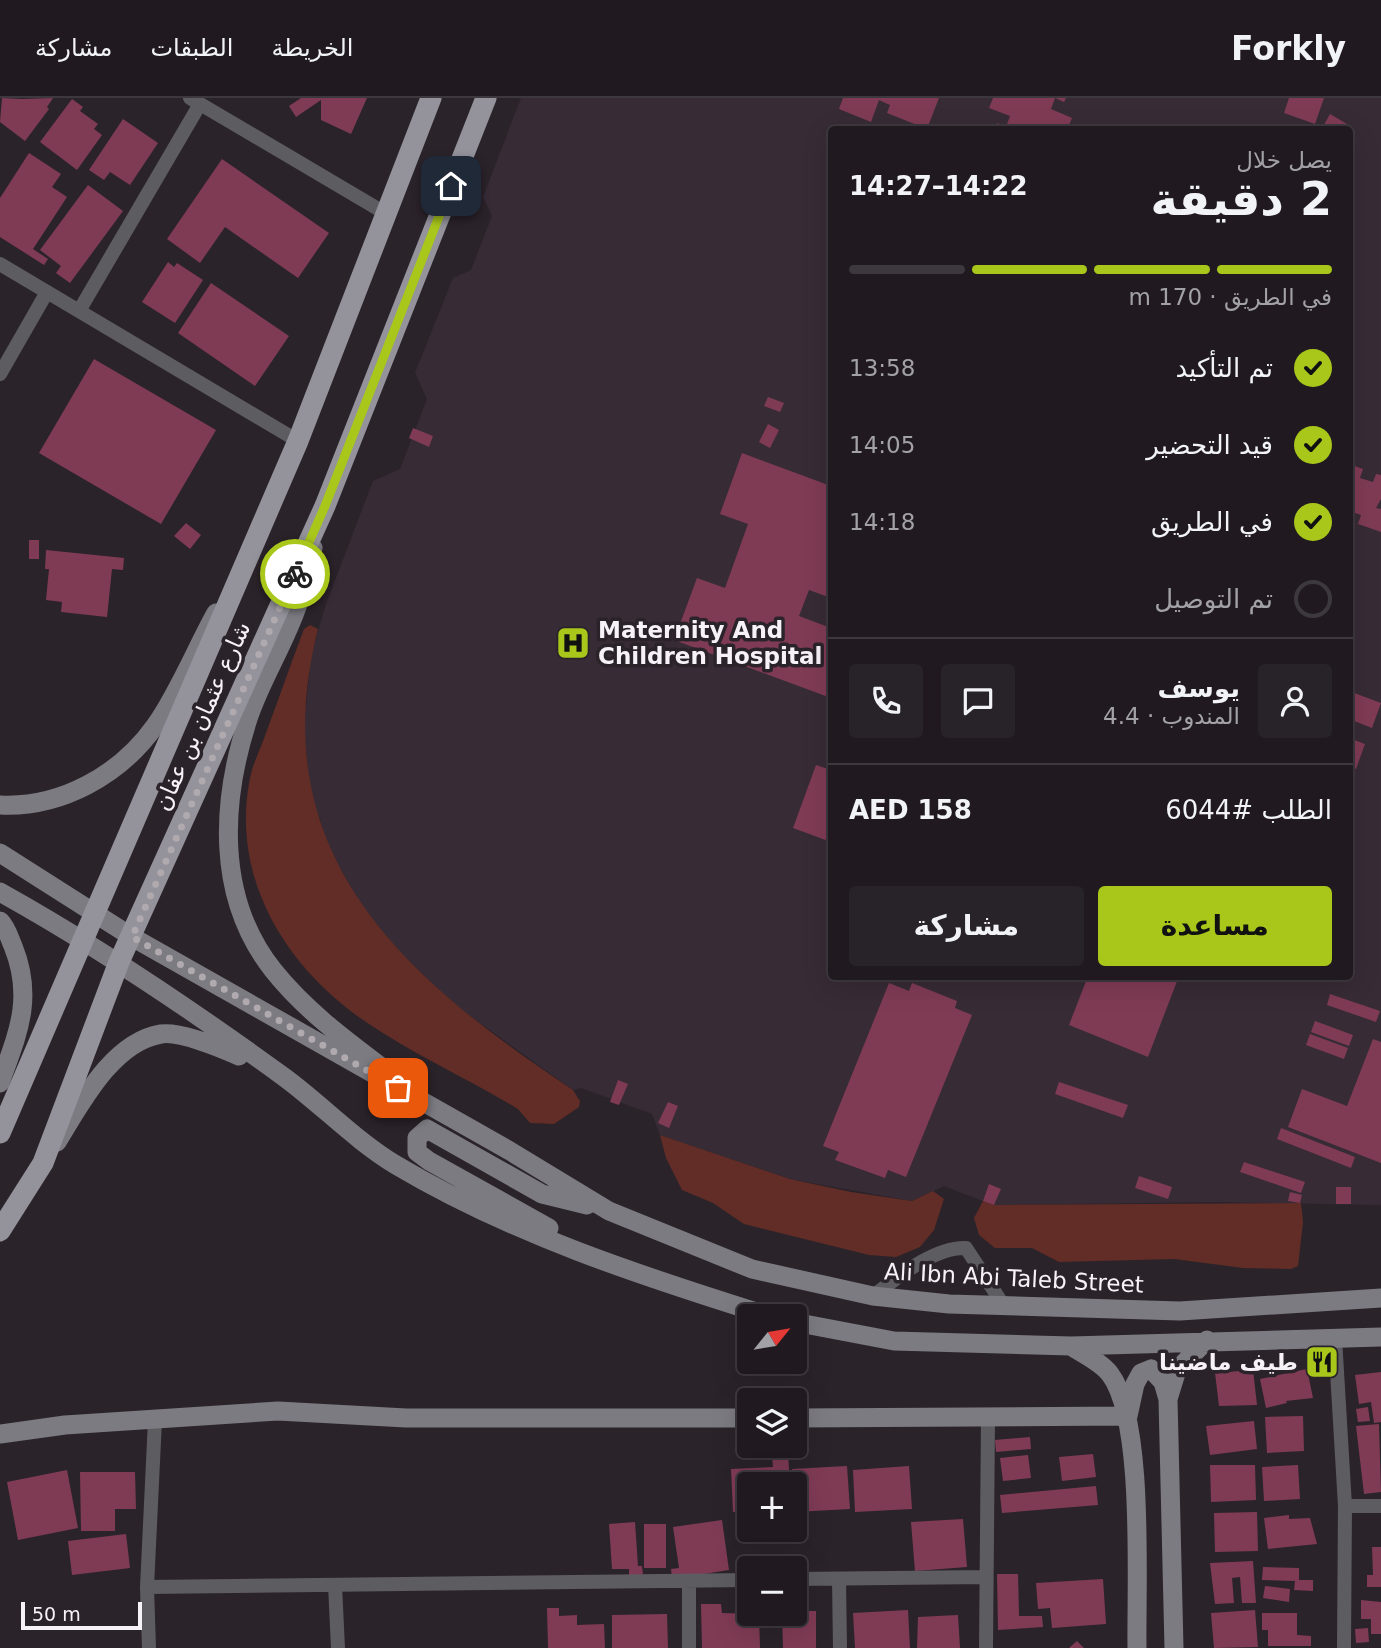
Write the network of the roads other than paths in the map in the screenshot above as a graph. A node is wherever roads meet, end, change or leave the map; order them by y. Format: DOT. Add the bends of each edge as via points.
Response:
graph roads {
  1 [pos="430,98"];
  2 [pos="486,98"];
  3 [pos="195,101"];
  4 [pos="385,214"];
  5 [pos="0,264"];
  6 [pos="47,292"];
  7 [pos="79,311"];
  8 [pos="0,374"];
  9 [pos="298,441"];
  10 [pos="325,506"];
  11 [pos="0,805"];
  12 [pos="0,853"];
  13 [pos="0,892"];
  14 [pos="93,913"];
  15 [pos="0,922"];
  16 [pos="132,937"];
  17 [pos="83,938"];
  18 [pos="119,962"];
  19 [pos="285,1078"];
  20 [pos="0,1083"];
  21 [pos="446,1116"];
  22 [pos="0,1133"];
  23 [pos="43,1163"];
  24 [pos="609,1211"];
  25 [pos="0,1231"];
  26 [pos="641,1276"];
  27 [pos="873,1296"];
  28 [pos="1376,1296"];
  29 [pos="737,1306"];
  30 [pos="1004,1306"];
  31 [pos="807,1324"];
  32 [pos="1380,1337"];
  33 [pos="1335,1338"];
  34 [pos="1207,1340"];
  35 [pos="1071,1346"];
  36 [pos="1168,1399"];
  37 [pos="1128,1416"];
  38 [pos="737,1418"];
  39 [pos="807,1418"];
  40 [pos="988,1418"];
  41 [pos="155,1420"];
  42 [pos="0,1424"];
  43 [pos="65,1425"];
  44 [pos="0,1434"];
  45 [pos="1345,1506"];
  46 [pos="1381,1506"];
  47 [pos="986,1577"];
  48 [pos="839,1579"];
  49 [pos="737,1580"];
  50 [pos="807,1580"];
  51 [pos="689,1581"];
  52 [pos="335,1585"];
  53 [pos="147,1587"];
  54 [pos="149,1648"];
  55 [pos="338,1648"];
  56 [pos="689,1648"];
  57 [pos="840,1648"];
  58 [pos="986,1648"];
  59 [pos="1137,1648"];
  60 [pos="1174,1648"];
  61 [pos="1344,1648"];
  1 -- 4 [label="main road, شارع عثمان بن عفان"];
  2 -- 10 [label="main road, شارع عثمان بن عفان"];
  3 -- 4 [label="street"];
  3 -- 7 [label="street"];
  4 -- 9 [label="main road, شارع عثمان بن عفان"];
  5 -- 6 [label="street"];
  6 -- 7 [label="street"];
  6 -- 8 [label="street"];
  7 -- 9 [label="street"];
  9 -- 11 [label="street" via="240,569 156,725 132,753 92,783 50,801"];
  9 -- 14 [label="main road, شارع عثمان بن عفان"];
  10 -- 16 [label="main road, شارع عثمان بن عفان"];
  10 -- 21 [label="street" via="298,605 249,715 229,789 227,846 239,910 272,969 325,1024"];
  12 -- 14 [label="street, Ali Ibn Abi Taleb Street"];
  13 -- 17 [label="street"];
  14 -- 16 [label="street, Ali Ibn Abi Taleb Street"];
  14 -- 17 [label="main road, شارع عثمان بن عفان"];
  15 -- 20 [label="street" via="22,967 24,994 23,1016"];
  16 -- 18 [label="main road, شارع عثمان بن عفان"];
  16 -- 21 [label="street, Ali Ibn Abi Taleb Street"];
  17 -- 18 [label="street"];
  17 -- 22 [label="main road, شارع عثمان بن عفان"];
  18 -- 19 [label="street"];
  18 -- 23 [label="main road, شارع عثمان بن عفان"];
  19 -- 23 [label="street" via="226,1050 161,1034 131,1048 95,1081"];
  19 -- 26 [label="street" via="405,1170 472,1207"];
  21 -- 24 [label="street, Ali Ibn Abi Taleb Street"];
  23 -- 25 [label="main road, شارع عثمان بن عفان"];
  24 -- 26 [label="street" via="542,1194 428,1129 417,1138 417,1152 429,1161"];
  24 -- 27 [label="street, Ali Ibn Abi Taleb Street" via="752,1269"];
  26 -- 29 [label="street"];
  27 -- 30 [label="street, Ali Ibn Abi Taleb Street"];
  27 -- 30 [label="street" via="931,1258 953,1248 966,1248"];
  28 -- 30 [label="street, Ali Ibn Abi Taleb Street" via="1180,1311"];
  31 -- 35 [label="street" via="894,1341"];
  32 -- 33 [label="street"];
  33 -- 34 [label="street"];
  33 -- 45 [label="street"];
  34 -- 35 [label="street"];
  34 -- 36 [label="street" via="1177,1370"];
  35 -- 37 [label="street" via="1108,1371 1121,1391"];
  36 -- 37 [label="street" via="1163,1382 1151,1369 1141,1373"];
  36 -- 60 [label="street"];
  37 -- 40 [label="street"];
  37 -- 59 [label="street" via="1134,1460"];
  38 -- 41 [label="street" via="407,1418 278,1411"];
  39 -- 40 [label="street"];
  40 -- 47 [label="street"];
  41 -- 43 [label="street"];
  41 -- 53 [label="street"];
  42 -- 43 [label="street"];
  43 -- 44 [label="street"];
  45 -- 46 [label="street"];
  45 -- 61 [label="street"];
  47 -- 48 [label="street"];
  47 -- 58 [label="street"];
  48 -- 50 [label="street"];
  48 -- 57 [label="street"];
  49 -- 51 [label="street"];
  51 -- 52 [label="street"];
  51 -- 56 [label="street"];
  52 -- 53 [label="street"];
  52 -- 55 [label="street"];
  53 -- 54 [label="street"];
}
